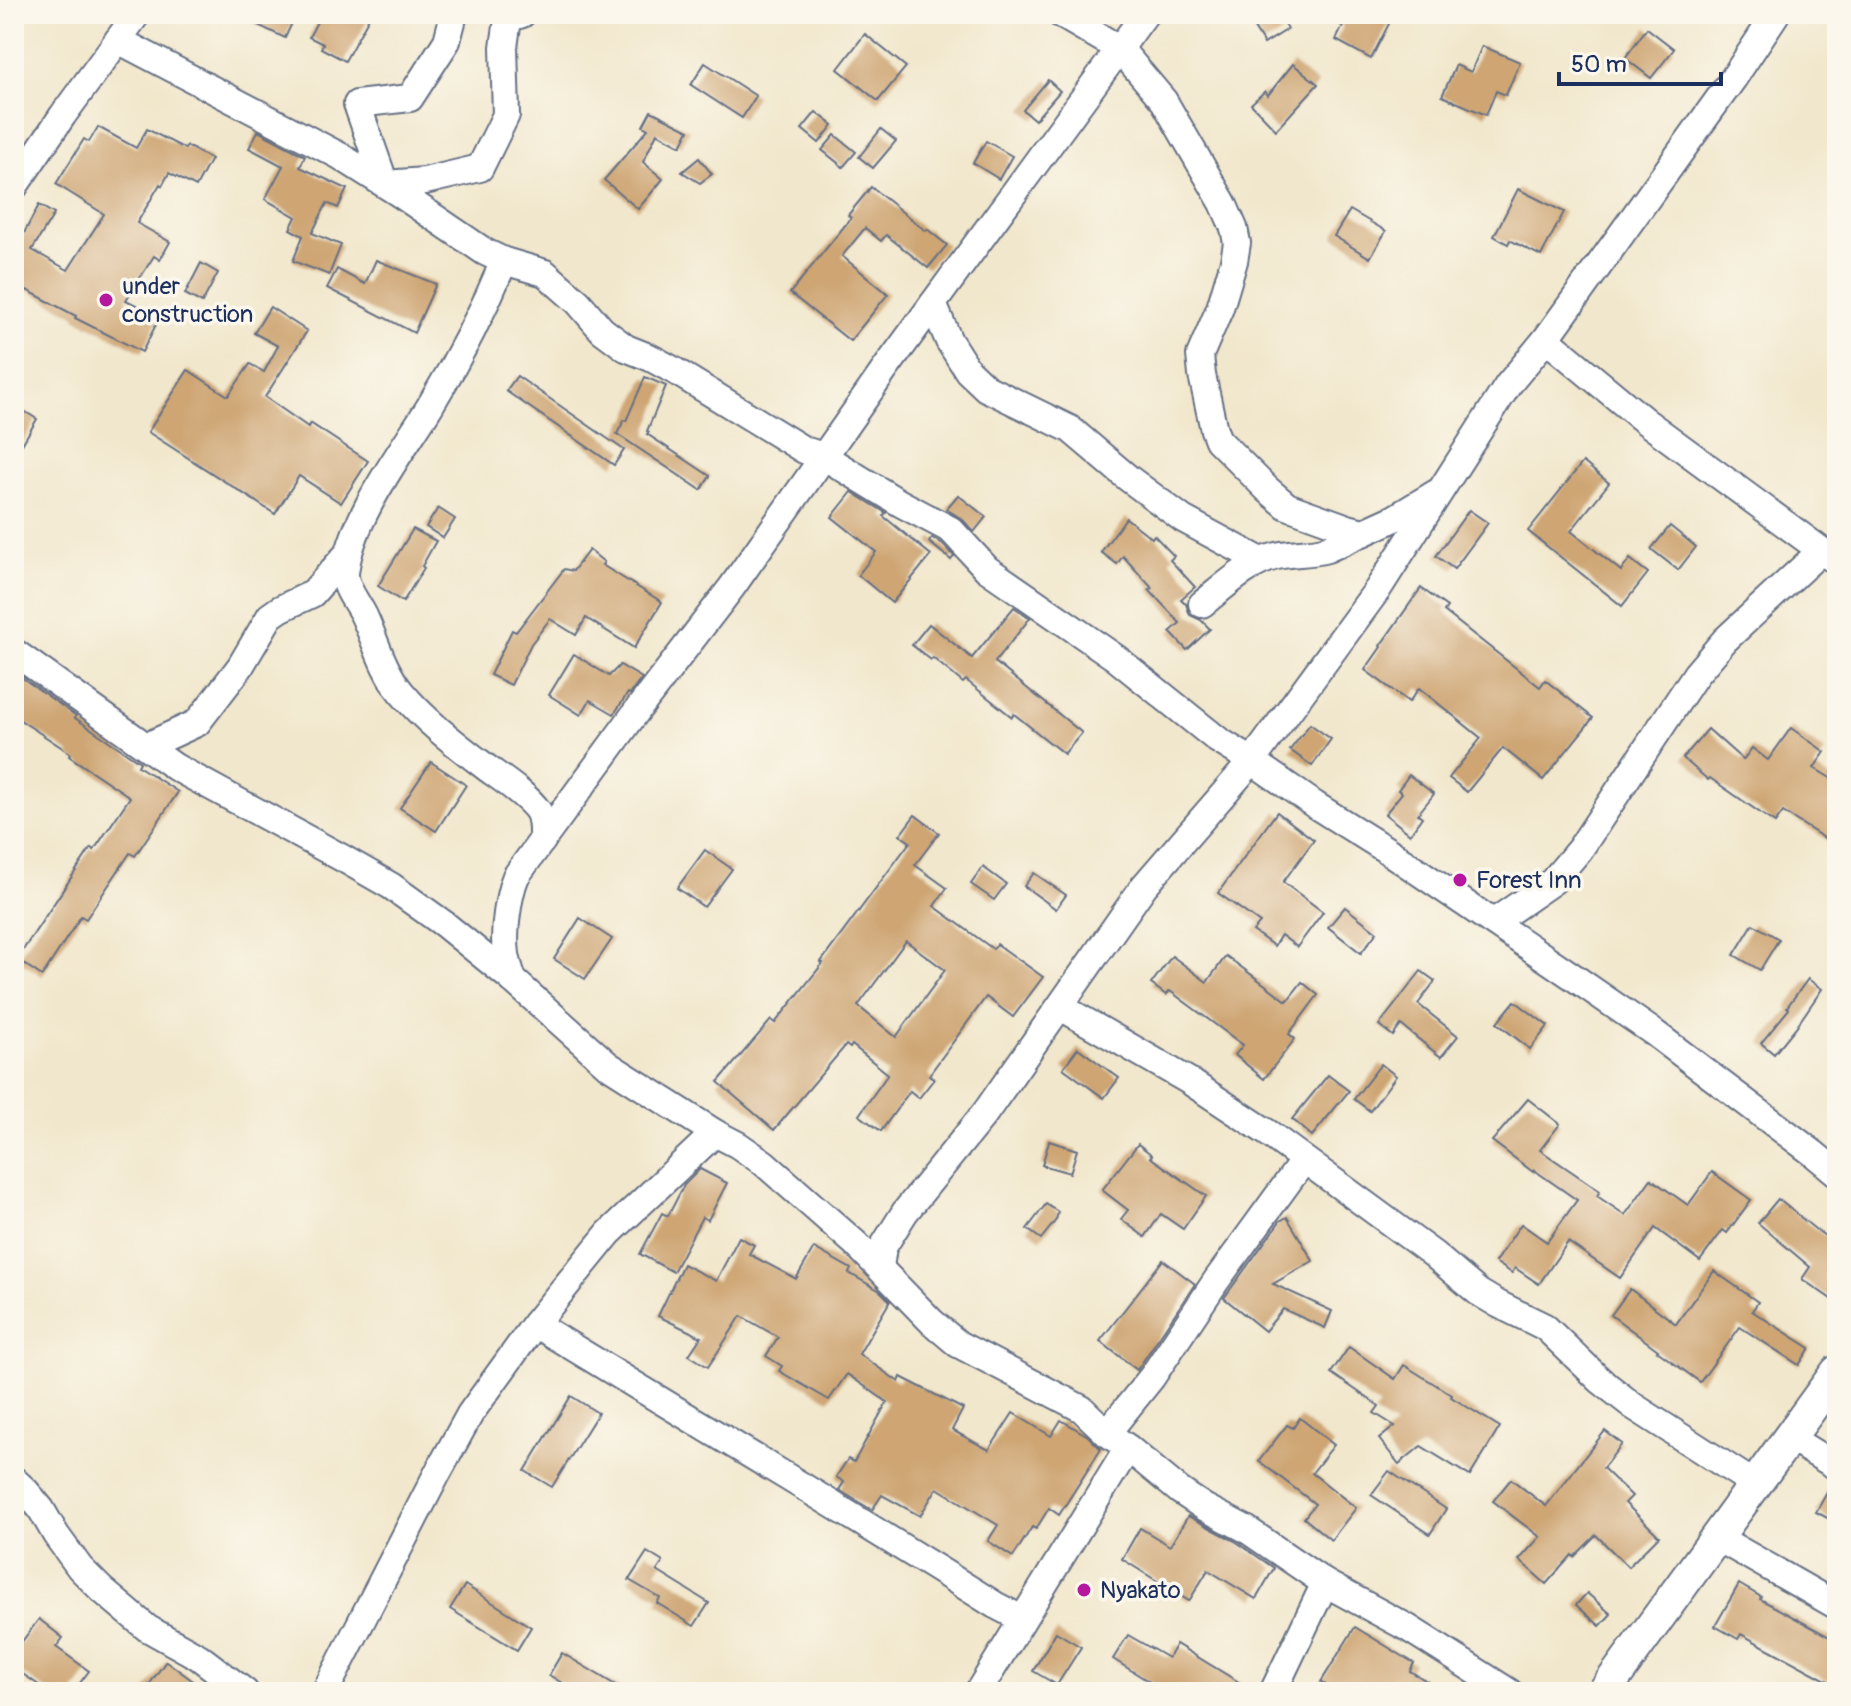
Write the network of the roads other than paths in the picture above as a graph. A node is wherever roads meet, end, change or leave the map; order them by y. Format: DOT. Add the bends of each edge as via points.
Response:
graph roads {
  1 [pos="137,14"];
  2 [pos="454,14"];
  3 [pos="522,14"];
  4 [pos="1060,14"];
  5 [pos="1145,14"];
  6 [pos="1776,14"];
  7 [pos="118,40"];
  8 [pos="1120,49"];
  9 [pos="385,184"];
  10 [pos="14,187"];
  11 [pos="504,261"];
  12 [pos="933,304"];
  13 [pos="1546,339"];
  14 [pos="823,456"];
  15 [pos="1442,489"];
  16 [pos="1364,532"];
  17 [pos="349,552"];
  18 [pos="1829,556"];
  19 [pos="1261,561"];
  20 [pos="1202,604"];
  21 [pos="14,652"];
  22 [pos="147,746"];
  23 [pos="1252,761"];
  24 [pos="542,841"];
  25 [pos="1494,922"];
  26 [pos="513,980"];
  27 [pos="1061,1007"];
  28 [pos="715,1133"];
  29 [pos="1304,1160"];
  30 [pos="1837,1173"];
  31 [pos="880,1268"];
  32 [pos="535,1324"];
  33 [pos="1837,1372"];
  34 [pos="1107,1433"];
  35 [pos="1790,1438"];
  36 [pos="1128,1448"];
  37 [pos="1837,1467"];
  38 [pos="1756,1485"];
  39 [pos="18,1487"];
  40 [pos="1718,1538"];
  41 [pos="1325,1583"];
  42 [pos="1837,1606"];
  43 [pos="1022,1619"];
  44 [pos="1276,1690"];
  45 [pos="245,1692"];
  46 [pos="325,1692"];
  47 [pos="978,1692"];
  48 [pos="1509,1692"];
  49 [pos="1604,1692"];
  1 -- 7 [label="street"];
  2 -- 9 [label="street" via="447,41 410,98 357,104"];
  3 -- 9 [label="street" via="508,19 506,115 480,168"];
  4 -- 8 [label="street"];
  5 -- 8 [label="street"];
  6 -- 13 [label="street"];
  7 -- 9 [label="street"];
  7 -- 10 [label="street"];
  8 -- 12 [label="street"];
  8 -- 16 [label="street" via="1172,113 1237,236 1227,288 1200,355 1218,440 1287,506"];
  9 -- 11 [label="street"];
  11 -- 14 [label="street" via="545,273 626,348"];
  11 -- 17 [label="street" via="467,343 386,475"];
  12 -- 14 [label="street"];
  12 -- 19 [label="street" via="949,341 986,388 1070,429 1183,519"];
  13 -- 15 [label="street" via="1508,385"];
  13 -- 18 [label="street" via="1645,421"];
  14 -- 23 [label="street" via="951,530 987,569"];
  14 -- 24 [label="street"];
  15 -- 16 [label="street"];
  15 -- 23 [label="street" via="1378,589"];
  16 -- 19 [label="street" via="1318,552"];
  17 -- 22 [label="street" via="312,594 270,616 197,723"];
  17 -- 24 [label="street" via="345,579 399,690 450,740 537,810"];
  18 -- 25 [label="street" via="1725,640 1696,674 1580,849 1553,881"];
  19 -- 20 [label="street"];
  21 -- 22 [label="street"];
  22 -- 26 [label="street" via="192,777 391,886"];
  23 -- 25 [label="street"];
  23 -- 27 [label="street" via="1144,886"];
  24 -- 26 [label="street" via="511,889 506,953"];
  25 -- 30 [label="street" via="1653,1032"];
  26 -- 28 [label="street" via="608,1065"];
  27 -- 29 [label="street" via="1189,1081"];
  27 -- 31 [label="street" via="905,1212 883,1247"];
  28 -- 31 [label="street" via="764,1163"];
  28 -- 32 [label="street" via="609,1233"];
  29 -- 34 [label="street"];
  29 -- 38 [label="street" via="1478,1292 1545,1327 1633,1406"];
  31 -- 34 [label="street" via="958,1344 1082,1409"];
  32 -- 43 [label="street"];
  32 -- 46 [label="street" via="470,1414"];
  33 -- 35 [label="street"];
  34 -- 36 [label="street"];
  35 -- 37 [label="street"];
  35 -- 38 [label="street"];
  36 -- 41 [label="street" via="1180,1491"];
  36 -- 43 [label="street"];
  38 -- 40 [label="street"];
  39 -- 45 [label="street" via="102,1590 147,1628 199,1657"];
  40 -- 42 [label="street"];
  40 -- 49 [label="street"];
  41 -- 44 [label="street"];
  41 -- 48 [label="street"];
  43 -- 47 [label="street"];
}
